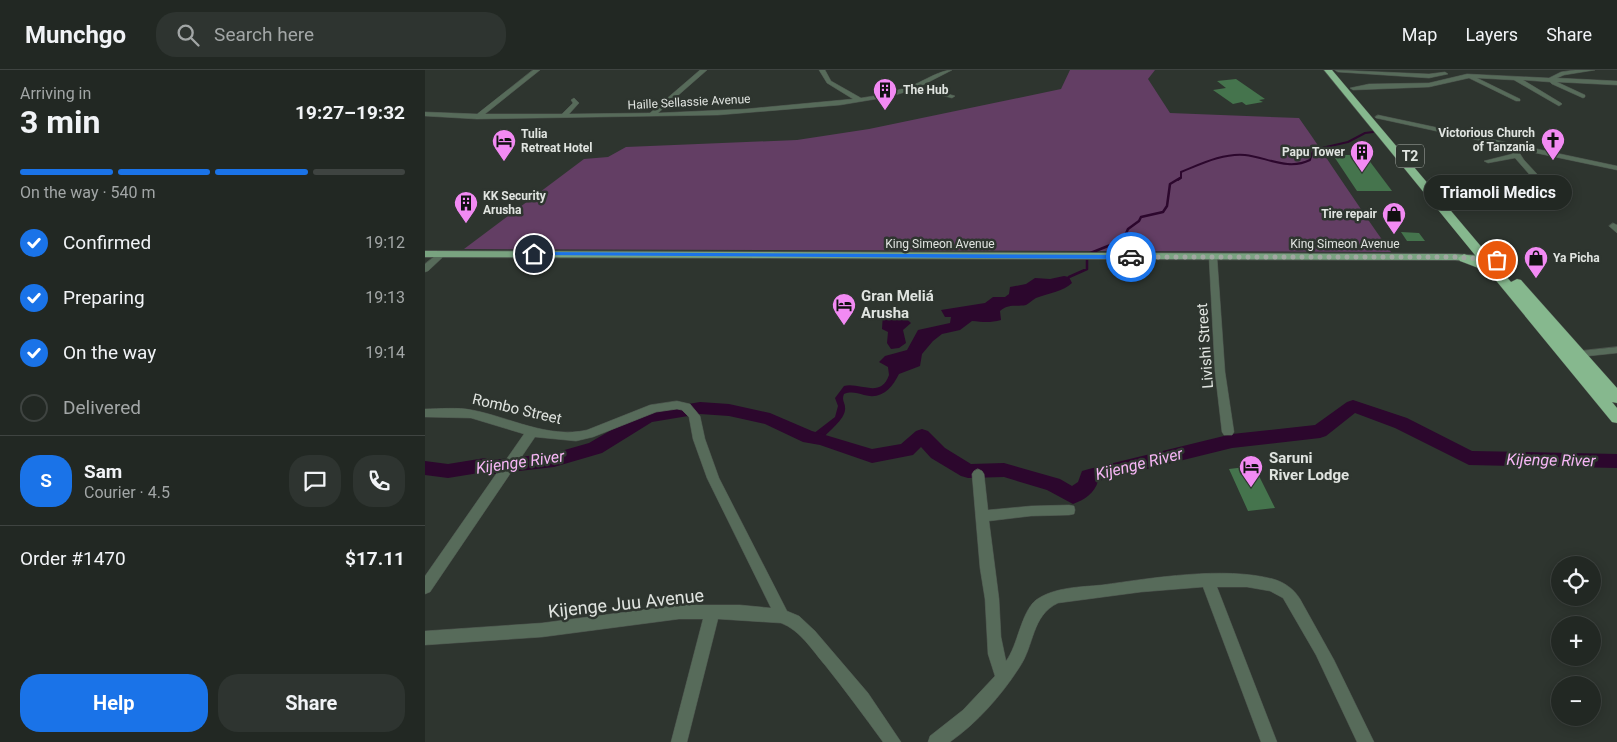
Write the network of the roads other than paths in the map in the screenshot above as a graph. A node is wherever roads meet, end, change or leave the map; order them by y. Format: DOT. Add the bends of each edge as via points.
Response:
graph roads {
  1 [pos="537,70"];
  2 [pos="704,70"];
  3 [pos="822,70"];
  4 [pos="949,70"];
  5 [pos="1328,70"];
  6 [pos="1337,70"];
  7 [pos="1436,70"];
  8 [pos="1487,70"];
  9 [pos="1591,70"];
  10 [pos="1531,71"];
  11 [pos="1445,74"];
  12 [pos="1471,76"];
  13 [pos="1460,77"];
  14 [pos="1497,77"];
  15 [pos="1515,78"];
  16 [pos="1540,79"];
  17 [pos="1551,79"];
  18 [pos="1615,84"];
  19 [pos="917,87"];
  20 [pos="1353,88"];
  21 [pos="952,96"];
  22 [pos="1583,96"];
  23 [pos="574,100"];
  24 [pos="859,100"];
  25 [pos="1517,100"];
  26 [pos="1559,104"];
  27 [pos="425,114"];
  28 [pos="564,116"];
  29 [pos="652,116"];
  30 [pos="477,117"];
  31 [pos="1378,117"];
  32 [pos="1513,145"];
  33 [pos="1516,156"];
  34 [pos="1487,161"];
  35 [pos="1616,169"];
  36 [pos="1546,188"];
  37 [pos="1470,242"];
  38 [pos="425,254"];
  39 [pos="441,254"];
  40 [pos="1213,257"];
  41 [pos="1460,257"];
  42 [pos="1495,266"];
  43 [pos="425,269"];
  44 [pos="1617,350"];
  45 [pos="1579,354"];
  46 [pos="1617,398"];
  47 [pos="425,413"];
  48 [pos="1617,418"];
  49 [pos="532,432"];
  50 [pos="1228,432"];
  51 [pos="978,474"];
  52 [pos="1069,510"];
  53 [pos="983,516"];
  54 [pos="1207,580"];
  55 [pos="425,588"];
  56 [pos="712,612"];
  57 [pos="782,616"];
  58 [pos="427,640"];
  59 [pos="1003,676"];
  60 [pos="679,742"];
  61 [pos="893,742"];
  62 [pos="936,742"];
  63 [pos="1269,742"];
  64 [pos="1366,742"];
  1 -- 30 [label="street"];
  2 -- 29 [label="street"];
  3 -- 24 [label="street" via="829,82"];
  4 -- 19 [label="street, Haille Sellassie Avenue"];
  5 -- 37 [label="highway, T2"];
  6 -- 11 [label="street" via="1429,76"];
  6 -- 20 [label="highway, T2"];
  7 -- 11 [label="street"];
  8 -- 14 [label="street"];
  9 -- 17 [label="street" via="1563,73"];
  10 -- 16 [label="street"];
  11 -- 13 [label="street"];
  12 -- 13 [label="street"];
  12 -- 14 [label="street"];
  12 -- 25 [label="street"];
  13 -- 20 [label="street" via="1429,85"];
  14 -- 15 [label="street"];
  15 -- 16 [label="street"];
  15 -- 26 [label="street"];
  16 -- 17 [label="street"];
  17 -- 18 [label="street"];
  17 -- 22 [label="street"];
  19 -- 21 [label="street"];
  19 -- 24 [label="street, Haille Sellassie Avenue"];
  20 -- 31 [label="highway, T2"];
  23 -- 28 [label="street" via="576,103"];
  24 -- 29 [label="street, Haille Sellassie Avenue"];
  27 -- 30 [label="street, Haille Sellassie Avenue"];
  28 -- 29 [label="street, Haille Sellassie Avenue"];
  28 -- 30 [label="street, Haille Sellassie Avenue"];
  31 -- 32 [label="street"];
  31 -- 42 [label="highway, T2"];
  32 -- 33 [label="street"];
  32 -- 35 [label="street"];
  33 -- 34 [label="street"];
  33 -- 36 [label="street"];
  37 -- 41 [label="highway"];
  37 -- 42 [label="highway, T2"];
  38 -- 39 [label="main road, King Simeon Avenue"];
  39 -- 40 [label="main road, King Simeon Avenue"];
  39 -- 43 [label="street"];
  40 -- 41 [label="main road, King Simeon Avenue"];
  40 -- 50 [label="street, Livishi Street" via="1220,372"];
  41 -- 42 [label="highway"];
  41 -- 42 [label="main road, King Simeon Avenue"];
  42 -- 45 [label="highway, T2"];
  42 -- 48 [label="highway, T2"];
  44 -- 45 [label="street"];
  45 -- 46 [label="highway, T2"];
  47 -- 49 [label="street, Rombo Street" via="471,414"];
  49 -- 55 [label="street"];
  49 -- 57 [label="street, Rombo Street" via="576,437 654,408 677,405 690,411 713,478"];
  51 -- 53 [label="street"];
  52 -- 53 [label="street"];
  53 -- 59 [label="street" via="993,637"];
  54 -- 59 [label="street" via="1057,597 1047,601 1037,608 1025,643"];
  54 -- 63 [label="street"];
  54 -- 64 [label="street" via="1243,580 1275,586 1288,594 1315,638"];
  56 -- 57 [label="street, Kijenge Juu Avenue"];
  56 -- 58 [label="street, Kijenge Juu Avenue" via="679,612 560,628"];
  56 -- 60 [label="street"];
  57 -- 61 [label="street, Kijenge Juu Avenue" via="794,621 810,636"];
  59 -- 62 [label="street" via="983,704"];
}
